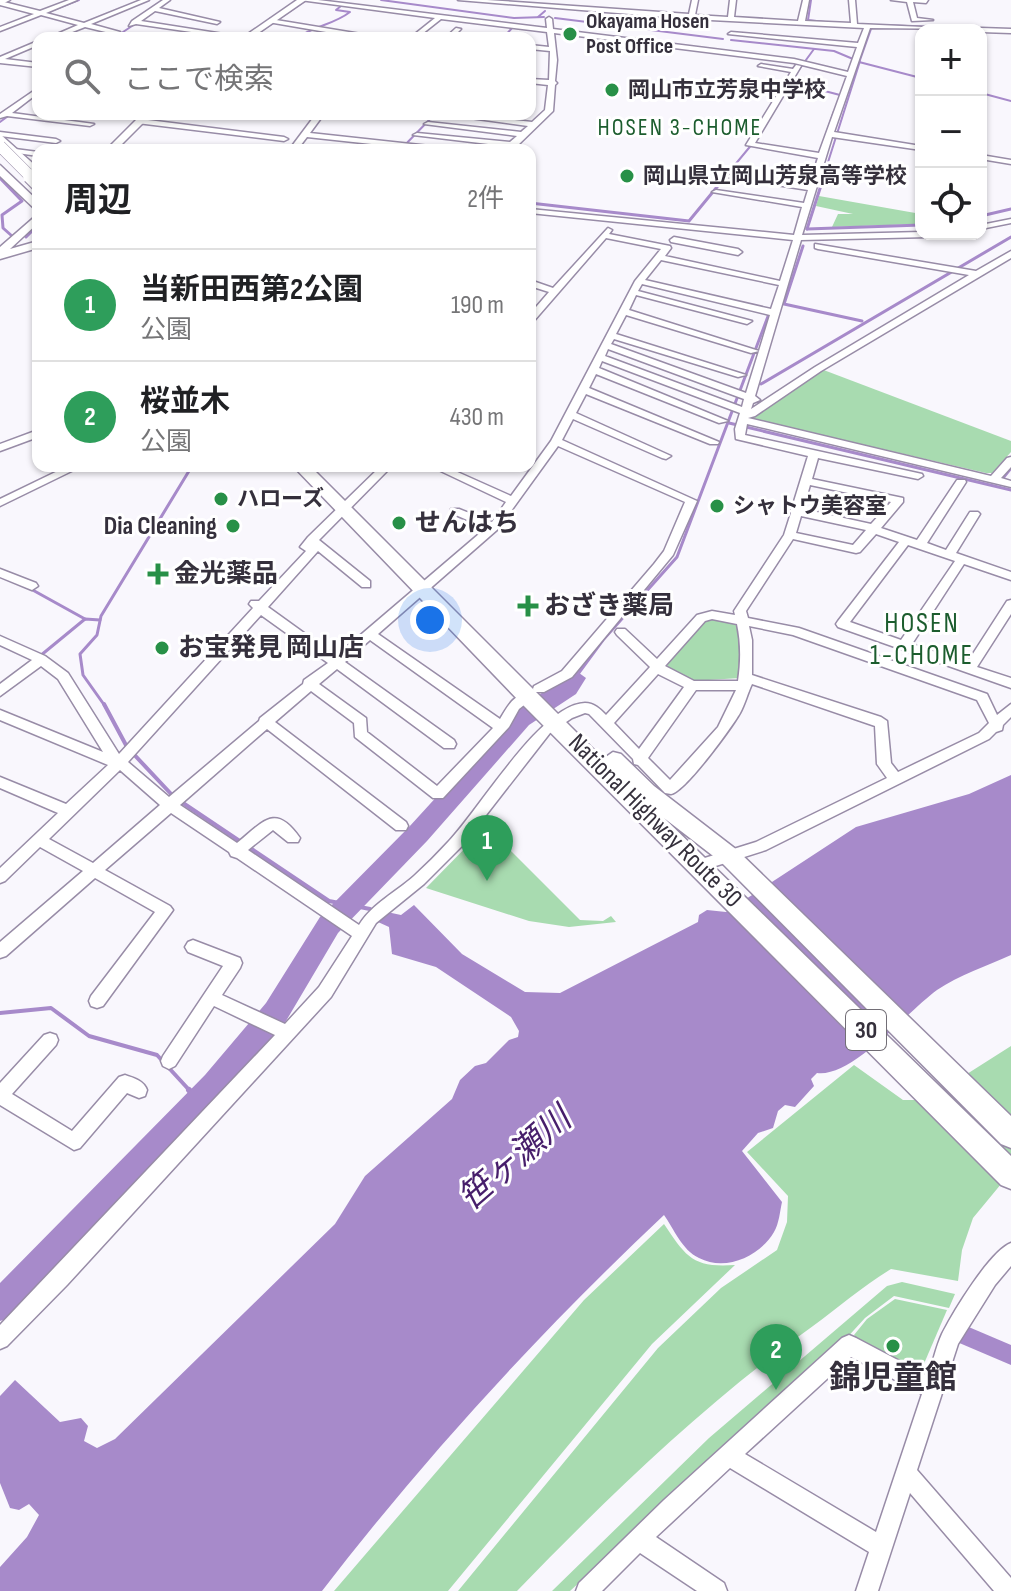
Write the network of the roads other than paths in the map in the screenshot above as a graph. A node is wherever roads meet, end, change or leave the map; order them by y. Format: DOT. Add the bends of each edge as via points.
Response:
graph roads {
  1 [pos="74,0"];
  2 [pos="146,0"];
  3 [pos="167,0"];
  4 [pos="302,0"];
  5 [pos="461,0"];
  6 [pos="631,0"];
  7 [pos="695,0"];
  8 [pos="733,0"];
  9 [pos="806,0"];
  10 [pos="815,0"];
  11 [pos="852,0"];
  12 [pos="898,0"];
  13 [pos="910,1"];
  14 [pos="925,1"];
  15 [pos="2,2"];
  16 [pos="551,3"];
  17 [pos="155,9"];
  18 [pos="814,9"];
  19 [pos="631,12"];
  20 [pos="40,13"];
  21 [pos="440,17"];
  22 [pos="691,17"];
  23 [pos="731,19"];
  24 [pos="741,20"];
  25 [pos="274,21"];
  26 [pos="217,22"];
  27 [pos="136,23"];
  28 [pos="801,24"];
  29 [pos="926,24"];
  30 [pos="931,24"];
  31 [pos="85,25"];
  32 [pos="854,25"];
  33 [pos="915,26"];
  34 [pos="867,27"];
  35 [pos="0,29"];
  36 [pos="458,29"];
  37 [pos="987,30"];
  38 [pos="1011,31"];
  39 [pos="67,32"];
  40 [pos="114,32"];
  41 [pos="120,32"];
  42 [pos="202,32"];
  43 [pos="256,32"];
  44 [pos="340,32"];
  45 [pos="421,32"];
  46 [pos="455,32"];
  47 [pos="551,32"];
  48 [pos="731,34"];
  49 [pos="861,45"];
  50 [pos="32,46"];
  51 [pos="536,48"];
  52 [pos="553,49"];
  53 [pos="718,51"];
  54 [pos="0,60"];
  55 [pos="711,60"];
  56 [pos="803,63"];
  57 [pos="32,64"];
  58 [pos="795,71"];
  59 [pos="851,75"];
  60 [pos="536,82"];
  61 [pos="554,83"];
  62 [pos="536,92"];
  63 [pos="553,93"];
  64 [pos="32,95"];
  65 [pos="5,117"];
  66 [pos="536,117"];
  67 [pos="543,118"];
  68 [pos="32,119"];
  69 [pos="41,120"];
  70 [pos="141,120"];
  71 [pos="163,120"];
  72 [pos="315,120"];
  73 [pos="494,120"];
  74 [pos="90,124"];
  75 [pos="428,124"];
  76 [pos="535,125"];
  77 [pos="72,130"];
  78 [pos="833,134"];
  79 [pos="309,135"];
  80 [pos="417,135"];
  81 [pos="524,135"];
  82 [pos="0,136"];
  83 [pos="284,139"];
  84 [pos="56,141"];
  85 [pos="301,142"];
  86 [pos="117,144"];
  87 [pos="319,144"];
  88 [pos="388,144"];
  89 [pos="487,144"];
  90 [pos="514,144"];
  91 [pos="915,147"];
  92 [pos="3,149"];
  93 [pos="822,156"];
  94 [pos="32,157"];
  95 [pos="0,158"];
  96 [pos="987,158"];
  97 [pos="1011,162"];
  98 [pos="0,169"];
  99 [pos="729,177"];
  100 [pos="32,188"];
  101 [pos="814,189"];
  102 [pos="32,190"];
  103 [pos="32,192"];
  104 [pos="716,192"];
  105 [pos="809,206"];
  106 [pos="536,212"];
  107 [pos="616,220"];
  108 [pos="1011,221"];
  109 [pos="32,223"];
  110 [pos="987,226"];
  111 [pos="685,228"];
  112 [pos="604,235"];
  113 [pos="915,235"];
  114 [pos="674,240"];
  115 [pos="799,240"];
  116 [pos="32,246"];
  117 [pos="667,248"];
  118 [pos="738,252"];
  119 [pos="0,254"];
  120 [pos="1011,254"];
  121 [pos="660,257"];
  122 [pos="976,274"];
  123 [pos="639,281"];
  124 [pos="781,283"];
  125 [pos="536,285"];
  126 [pos="555,291"];
  127 [pos="633,292"];
  128 [pos="536,306"];
  129 [pos="541,308"];
  130 [pos="623,311"];
  131 [pos="771,312"];
  132 [pos="536,313"];
  133 [pos="747,321"];
  134 [pos="609,340"];
  135 [pos="754,351"];
  136 [pos="600,357"];
  137 [pos="593,369"];
  138 [pos="741,375"];
  139 [pos="583,389"];
  140 [pos="744,395"];
  141 [pos="768,401"];
  142 [pos="570,414"];
  143 [pos="740,418"];
  144 [pos="723,421"];
  145 [pos="32,435"];
  146 [pos="556,441"];
  147 [pos="714,442"];
  148 [pos="0,448"];
  149 [pos="814,454"];
  150 [pos="666,456"];
  151 [pos="1011,460"];
  152 [pos="536,469"];
  153 [pos="65,472"];
  154 [pos="308,472"];
  155 [pos="322,472"];
  156 [pos="381,472"];
  157 [pos="448,472"];
  158 [pos="534,472"];
  159 [pos="918,476"];
  160 [pos="805,481"];
  161 [pos="1002,481"];
  162 [pos="961,482"];
  163 [pos="513,501"];
  164 [pos="0,503"];
  165 [pos="348,504"];
  166 [pos="455,511"];
  167 [pos="795,511"];
  168 [pos="974,514"];
  169 [pos="494,527"];
  170 [pos="873,529"];
  171 [pos="790,535"];
  172 [pos="906,540"];
  173 [pos="315,542"];
  174 [pos="920,545"];
  175 [pos="955,557"];
  176 [pos="0,573"];
  177 [pos="1010,574"];
  178 [pos="427,583"];
  179 [pos="366,584"];
  180 [pos="32,586"];
  181 [pos="1011,604"];
  182 [pos="261,609"];
  183 [pos="742,620"];
  184 [pos="621,632"];
  185 [pos="368,633"];
  186 [pos="0,640"];
  187 [pos="904,646"];
  188 [pos="39,658"];
  189 [pos="334,661"];
  190 [pos="657,667"];
  191 [pos="970,668"];
  192 [pos="746,681"];
  193 [pos="309,683"];
  194 [pos="1011,683"];
  195 [pos="692,686"];
  196 [pos="0,691"];
  197 [pos="546,706"];
  198 [pos="1010,711"];
  199 [pos="0,715"];
  200 [pos="265,721"];
  201 [pos="606,723"];
  202 [pos="501,727"];
  203 [pos="997,727"];
  204 [pos="449,744"];
  205 [pos="126,755"];
  206 [pos="639,760"];
  207 [pos="895,779"];
  208 [pos="0,782"];
  209 [pos="173,799"];
  210 [pos="68,811"];
  211 [pos="401,826"];
  212 [pos="293,838"];
  213 [pos="39,840"];
  214 [pos="242,847"];
  215 [pos="737,864"];
  216 [pos="700,865"];
  217 [pos="94,869"];
  218 [pos="0,877"];
  219 [pos="361,934"];
  220 [pos="193,947"];
  221 [pos="0,951"];
  222 [pos="211,997"];
  223 [pos="97,1001"];
  224 [pos="281,1029"];
  225 [pos="50,1040"];
  226 [pos="169,1061"];
  227 [pos="139,1090"];
  228 [pos="0,1096"];
  229 [pos="1011,1135"];
  230 [pos="1011,1175"];
  231 [pos="1011,1252"];
  232 [pos="0,1339"];
  233 [pos="932,1389"];
  234 [pos="728,1455"];
  235 [pos="907,1474"];
  236 [pos="639,1539"];
  237 [pos="881,1547"];
  238 [pos="587,1591"];
  239 [pos="716,1591"];
  240 [pos="867,1591"];
  241 [pos="1008,1591"];
  1 -- 20 [label="street"];
  2 -- 31 [label="street"];
  3 -- 17 [label="street"];
  4 -- 21 [label="street"];
  4 -- 25 [label="main road"];
  5 -- 16 [label="street"];
  6 -- 19 [label="street"];
  7 -- 22 [label="street"];
  8 -- 23 [label="street"];
  9 -- 28 [label="street"];
  10 -- 18 [label="street"];
  11 -- 32 [label="street"];
  12 -- 13 [label="street"];
  13 -- 14 [label="street"];
  13 -- 29 [label="street" via="914,20"];
  14 -- 30 [label="street"];
  15 -- 20 [label="street"];
  16 -- 19 [label="street"];
  16 -- 47 [label="street"];
  17 -- 26 [label="street"];
  17 -- 27 [label="street"];
  19 -- 22 [label="street"];
  20 -- 31 [label="street"];
  20 -- 35 [label="street"];
  21 -- 45 [label="street"];
  21 -- 47 [label="street"];
  22 -- 23 [label="street"];
  23 -- 24 [label="street"];
  24 -- 28 [label="street"];
  24 -- 48 [label="street"];
  25 -- 43 [label="main road"];
  25 -- 44 [label="street"];
  27 -- 41 [label="street"];
  27 -- 42 [label="street"];
  28 -- 32 [label="street"];
  31 -- 39 [label="street"];
  31 -- 40 [label="street"];
  32 -- 34 [label="street"];
  33 -- 34 [label="street"];
  34 -- 49 [label="street"];
  36 -- 46 [label="street"];
  37 -- 38 [label="street"];
  47 -- 52 [label="street"];
  47 -- 53 [label="street"];
  47 -- 55 [label="street"];
  48 -- 49 [label="street"];
  48 -- 53 [label="street"];
  49 -- 59 [label="street"];
  50 -- 54 [label="street"];
  51 -- 52 [label="street"];
  52 -- 61 [label="street"];
  53 -- 55 [label="street"];
  53 -- 56 [label="street"];
  54 -- 57 [label="street"];
  55 -- 58 [label="street"];
  56 -- 58 [label="street"];
  56 -- 59 [label="street"];
  58 -- 93 [label="street" via="752,146"];
  59 -- 78 [label="street"];
  60 -- 61 [label="street"];
  61 -- 63 [label="street"];
  62 -- 63 [label="street"];
  63 -- 67 [label="street"];
  64 -- 65 [label="street"];
  65 -- 68 [label="street"];
  65 -- 77 [label="street"];
  66 -- 67 [label="street"];
  67 -- 76 [label="street"];
  69 -- 74 [label="street"];
  70 -- 86 [label="main road"];
  71 -- 83 [label="street"];
  72 -- 85 [label="street"];
  73 -- 76 [label="street"];
  75 -- 81 [label="street"];
  76 -- 81 [label="street"];
  78 -- 91 [label="street"];
  78 -- 93 [label="street"];
  79 -- 88 [label="street"];
  80 -- 89 [label="street"];
  81 -- 90 [label="street"];
  82 -- 84 [label="street"];
  82 -- 92 [label="highway"];
  85 -- 87 [label="street"];
  92 -- 94 [label="highway"];
  92 -- 100 [label="highway, bridge"];
  93 -- 101 [label="street"];
  95 -- 102 [label="highway"];
  96 -- 97 [label="street"];
  98 -- 103 [label="highway"];
  99 -- 101 [label="street"];
  101 -- 105 [label="street"];
  104 -- 105 [label="street"];
  105 -- 115 [label="street"];
  106 -- 107 [label="street"];
  107 -- 111 [label="street"];
  107 -- 112 [label="street"];
  108 -- 110 [label="street"];
  109 -- 119 [label="main road"];
  111 -- 114 [label="street"];
  111 -- 115 [label="street"];
  112 -- 117 [label="street"];
  112 -- 126 [label="street"];
  113 -- 115 [label="street"];
  114 -- 117 [label="street"];
  114 -- 118 [label="street"];
  115 -- 122 [label="street"];
  115 -- 124 [label="street"];
  116 -- 119 [label="main road"];
  117 -- 121 [label="street"];
  120 -- 122 [label="street"];
  121 -- 123 [label="street"];
  121 -- 124 [label="street"];
  122 -- 141 [label="street"];
  123 -- 127 [label="street"];
  123 -- 131 [label="street"];
  124 -- 131 [label="street"];
  125 -- 126 [label="street"];
  126 -- 129 [label="street"];
  127 -- 130 [label="street"];
  127 -- 133 [label="street"];
  128 -- 129 [label="street"];
  129 -- 132 [label="street"];
  130 -- 134 [label="street"];
  130 -- 135 [label="street"];
  131 -- 140 [label="street"];
  134 -- 136 [label="street"];
  134 -- 138 [label="street"];
  134 -- 140 [label="street"];
  136 -- 137 [label="street"];
  136 -- 143 [label="street"];
  137 -- 139 [label="street"];
  137 -- 144 [label="street"];
  139 -- 142 [label="street"];
  139 -- 147 [label="street"];
  140 -- 141 [label="street"];
  140 -- 143 [label="street"];
  141 -- 143 [label="street"];
  142 -- 146 [label="street"];
  142 -- 150 [label="street"];
  143 -- 149 [label="street" via="740,437"];
  143 -- 161 [label="street"];
  145 -- 148 [label="street"];
  146 -- 152 [label="street"];
  146 -- 197 [label="street" via="691,501 669,552"];
  149 -- 159 [label="street"];
  149 -- 160 [label="street"];
  151 -- 161 [label="street"];
  153 -- 164 [label="street"];
  154 -- 165 [label="highway, National Highway Route 30 / 30"];
  155 -- 165 [label="highway, National Highway Route 30 / 30"];
  156 -- 165 [label="street"];
  157 -- 163 [label="street"];
  158 -- 163 [label="street"];
  160 -- 167 [label="street"];
  160 -- 170 [label="street" via="899,500"];
  162 -- 174 [label="street"];
  163 -- 169 [label="street"];
  165 -- 173 [label="street"];
  165 -- 178 [label="highway, National Highway Route 30 / 30"];
  166 -- 169 [label="street"];
  167 -- 170 [label="street"];
  167 -- 171 [label="street"];
  168 -- 175 [label="street"];
  169 -- 178 [label="street"];
  170 -- 171 [label="street" via="856,549"];
  170 -- 172 [label="street"];
  171 -- 183 [label="street" via="740,611"];
  172 -- 174 [label="street"];
  172 -- 187 [label="street" via="842,624"];
  173 -- 179 [label="street"];
  173 -- 182 [label="street"];
  174 -- 175 [label="street"];
  175 -- 177 [label="street"];
  175 -- 187 [label="street"];
  176 -- 180 [label="street"];
  178 -- 185 [label="street"];
  178 -- 197 [label="highway, National Highway Route 30 / 30"];
  181 -- 191 [label="street"];
  182 -- 189 [label="street"];
  182 -- 205 [label="street"];
  183 -- 190 [label="street" via="705,616"];
  183 -- 192 [label="street"];
  183 -- 203 [label="street" via="795,631 982,697"];
  184 -- 190 [label="street"];
  185 -- 189 [label="street"];
  185 -- 202 [label="street"];
  186 -- 188 [label="street"];
  187 -- 191 [label="street"];
  188 -- 196 [label="street"];
  188 -- 205 [label="street" via="70,686"];
  189 -- 193 [label="street"];
  189 -- 204 [label="street"];
  190 -- 195 [label="street"];
  190 -- 201 [label="street"];
  191 -- 194 [label="street"];
  192 -- 195 [label="street"];
  192 -- 206 [label="street" via="737,711 670,789"];
  192 -- 207 [label="street" via="876,720 882,724 884,764"];
  193 -- 200 [label="street"];
  193 -- 202 [label="street" via="361,721 360,734 438,794"];
  195 -- 206 [label="street"];
  197 -- 201 [label="street" via="589,708"];
  197 -- 202 [label="street" via="514,706"];
  197 -- 215 [label="highway, National Highway Route 30 / 30"];
  197 -- 216 [label="highway, National Highway Route 30 / 30"];
  197 -- 219 [label="street" via="466,833 419,880 381,908"];
  198 -- 203 [label="street"];
  199 -- 205 [label="street"];
  200 -- 209 [label="street"];
  200 -- 211 [label="street"];
  201 -- 206 [label="street"];
  203 -- 207 [label="street"];
  205 -- 209 [label="street" via="127,767"];
  205 -- 210 [label="street"];
  207 -- 215 [label="street" via="761,846"];
  208 -- 210 [label="street"];
  209 -- 214 [label="street"];
  209 -- 217 [label="street"];
  210 -- 213 [label="street"];
  212 -- 214 [label="street" via="273,822"];
  213 -- 217 [label="street"];
  213 -- 218 [label="street"];
  214 -- 219 [label="street"];
  215 -- 216 [label="street"];
  215 -- 229 [label="highway, National Highway Route 30 / 30"];
  216 -- 230 [label="highway, National Highway Route 30 / 30"];
  217 -- 221 [label="street"];
  217 -- 223 [label="street" via="165,910"];
  219 -- 224 [label="street" via="325,992"];
  220 -- 222 [label="street" via="234,963"];
  222 -- 224 [label="street"];
  222 -- 226 [label="street"];
  224 -- 232 [label="street"];
  225 -- 228 [label="street"];
  227 -- 228 [label="street" via="125,1083 74,1142"];
  231 -- 233 [label="street" via="950,1339"];
  233 -- 234 [label="street" via="849,1345"];
  233 -- 235 [label="street"];
  234 -- 236 [label="street"];
  234 -- 237 [label="street"];
  235 -- 237 [label="street"];
  235 -- 241 [label="street"];
  236 -- 238 [label="street"];
  236 -- 239 [label="street"];
  237 -- 240 [label="street"];
}
